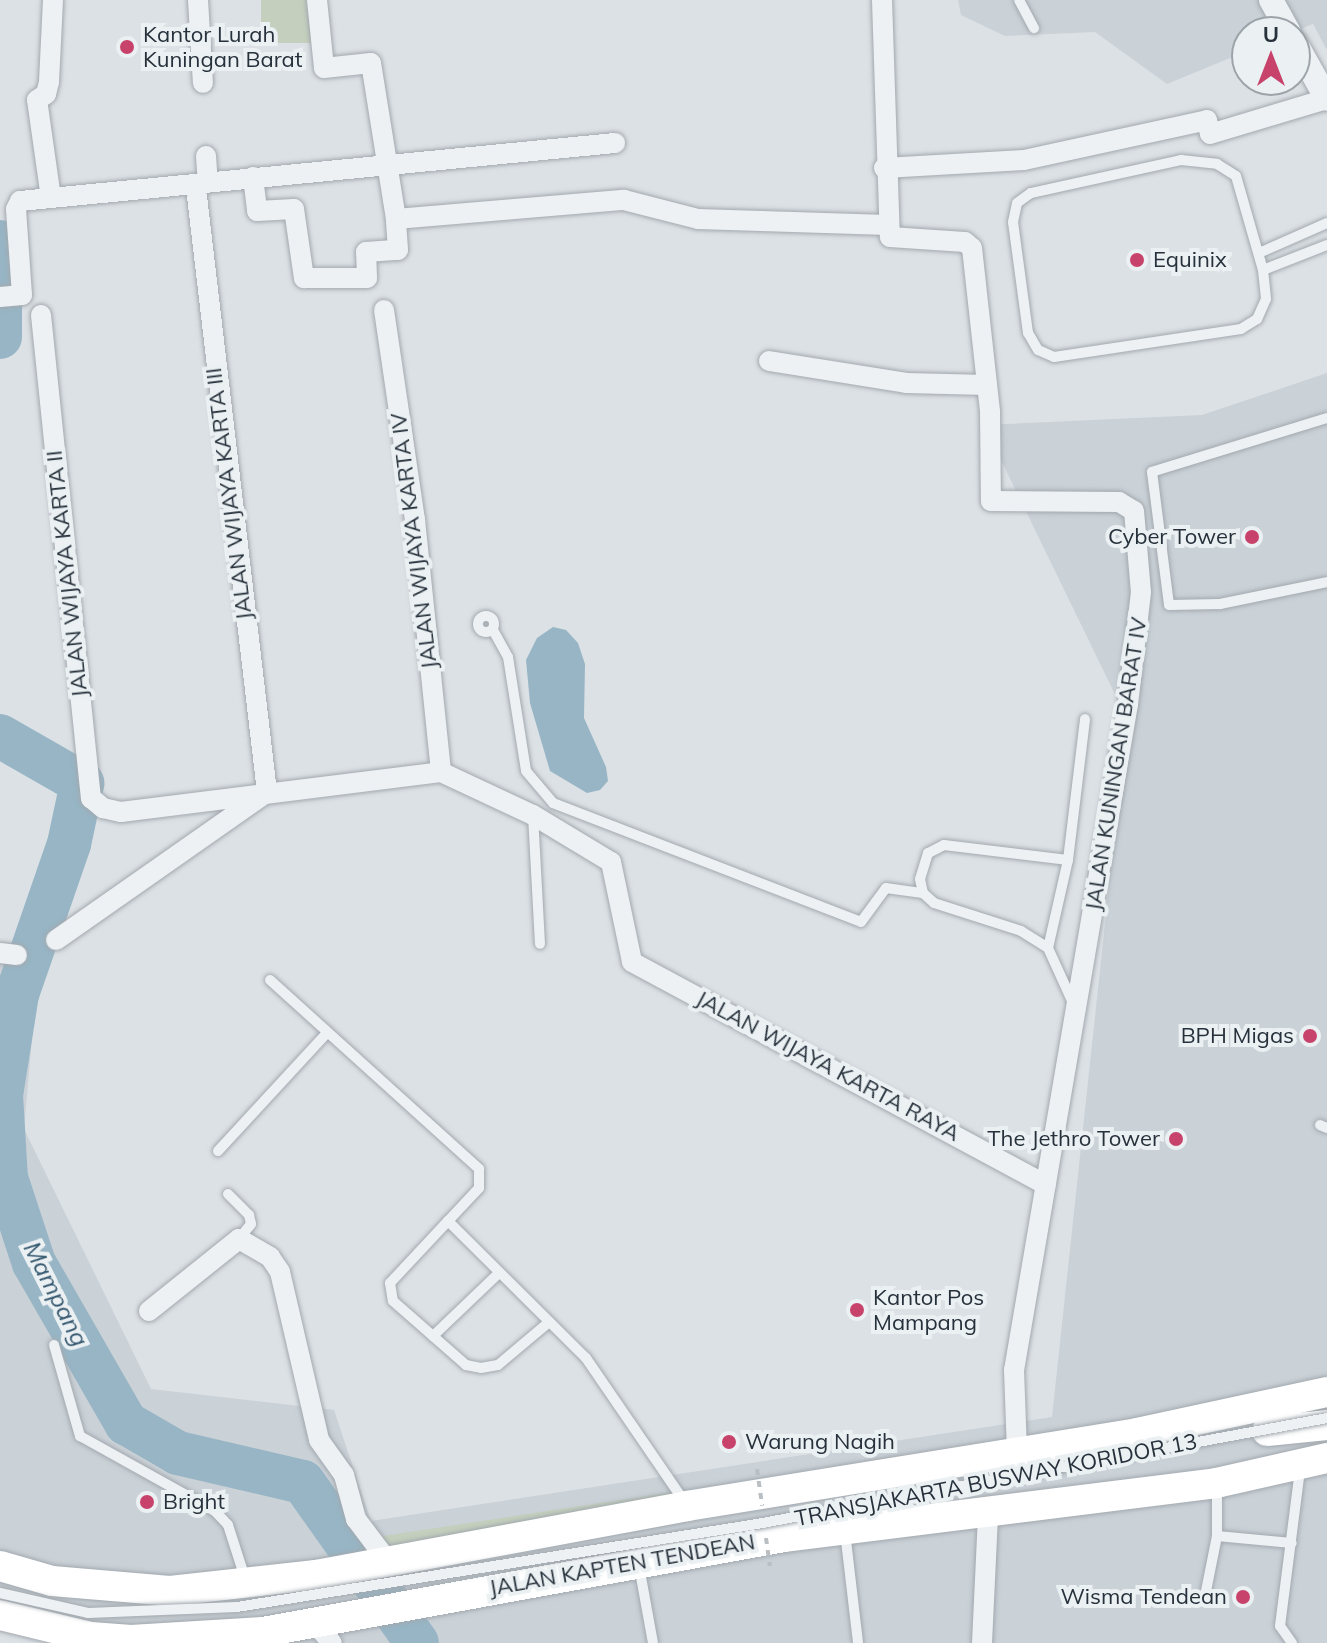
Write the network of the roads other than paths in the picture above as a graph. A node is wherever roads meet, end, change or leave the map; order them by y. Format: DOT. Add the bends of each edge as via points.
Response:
graph roads {
  1 [pos="53,0"];
  2 [pos="198,0"];
  3 [pos="317,0"];
  4 [pos="882,0"];
  5 [pos="1019,0"];
  6 [pos="1034,28"];
  7 [pos="1311,70"];
  8 [pos="203,83"];
  9 [pos="1327,99"];
  10 [pos="615,143"];
  11 [pos="206,156"];
  12 [pos="387,165"];
  13 [pos="884,168"];
  14 [pos="253,177"];
  15 [pos="202,189"];
  16 [pos="51,198"];
  17 [pos="396,219"];
  18 [pos="1327,223"];
  19 [pos="888,225"];
  20 [pos="1327,245"];
  21 [pos="1259,253"];
  22 [pos="1263,270"];
  23 [pos="12,296"];
  24 [pos="384,310"];
  25 [pos="41,315"];
  26 [pos="769,361"];
  27 [pos="987,385"];
  28 [pos="1327,418"];
  29 [pos="1327,582"];
  30 [pos="493,630"];
  31 [pos="1085,719"];
  32 [pos="441,772"];
  33 [pos="267,792"];
  34 [pos="533,815"];
  35 [pos="1068,860"];
  36 [pos="923,893"];
  37 [pos="56,940"];
  38 [pos="540,944"];
  39 [pos="1048,948"];
  40 [pos="270,980"];
  41 [pos="1076,1008"];
  42 [pos="325,1035"];
  43 [pos="218,1151"];
  44 [pos="1046,1185"];
  45 [pos="228,1194"];
  46 [pos="448,1221"];
  47 [pos="239,1239"];
  48 [pos="499,1273"];
  49 [pos="149,1311"];
  50 [pos="549,1322"];
  51 [pos="433,1336"];
  52 [pos="54,1345"];
  53 [pos="1327,1392"];
  54 [pos="1327,1418"];
  55 [pos="1327,1425"];
  56 [pos="1137,1433"];
  57 [pos="1017,1451"];
  58 [pos="1327,1458"];
  59 [pos="1247,1478"];
  60 [pos="1313,1478"];
  61 [pos="1216,1483"];
  62 [pos="687,1506"];
  63 [pos="988,1514"];
  64 [pos="845,1530"];
  65 [pos="1217,1536"];
  66 [pos="1292,1543"];
  67 [pos="379,1562"];
  68 [pos="638,1562"];
  69 [pos="0,1566"];
  70 [pos="247,1583"];
  71 [pos="0,1593"];
  72 [pos="1205,1596"];
  73 [pos="0,1615"];
  74 [pos="326,1628"];
  75 [pos="249,1637"];
  76 [pos="653,1643"];
  77 [pos="858,1643"];
  78 [pos="982,1643"];
  79 [pos="1292,1643"];
  1 -- 16 [label="street" via="49,82 46,94 37,100"];
  2 -- 8 [label="street"];
  3 -- 12 [label="street" via="324,68 371,63"];
  4 -- 13 [label="street" via="888,72"];
  5 -- 6 [label="lane"];
  7 -- 9 [label="street"];
  9 -- 13 [label="street" via="1210,134 1207,120 1024,160"];
  10 -- 12 [label="street"];
  11 -- 15 [label="street, JALAN WIJAYA KARTA III"];
  12 -- 14 [label="street"];
  12 -- 17 [label="street"];
  13 -- 19 [label="street"];
  14 -- 15 [label="street"];
  14 -- 17 [label="street" via="257,211 294,209 304,278 367,278 366,252 398,250"];
  15 -- 16 [label="street"];
  15 -- 33 [label="street, JALAN WIJAYA KARTA III"];
  16 -- 23 [label="street" via="16,205"];
  17 -- 19 [label="street" via="624,200 698,219"];
  18 -- 21 [label="lane"];
  19 -- 27 [label="street, JALAN KUNINGAN BARAT IV" via="890,237 897,239 970,244"];
  20 -- 22 [label="lane"];
  21 -- 22 [label="lane"];
  21 -- 22 [label="lane" via="1236,176 1217,164 1181,160 1031,193 1017,203 1013,222 1028,333 1038,350 1054,357 1241,329 1257,319 1266,299"];
  24 -- 32 [label="street, JALAN WIJAYA KARTA IV" via="415,520"];
  25 -- 33 [label="street, JALAN WIJAYA KARTA II" via="91,798 121,812"];
  26 -- 27 [label="street" via="906,383"];
  27 -- 41 [label="street, JALAN KUNINGAN BARAT IV" via="991,501 1119,502 1134,511 1141,592 1128,704"];
  28 -- 29 [label="lane" via="1152,472 1169,605 1220,604"];
  30 -- 36 [label="lane" via="508,657 526,771 553,803 861,922 886,888"];
  31 -- 35 [label="lane"];
  32 -- 33 [label="street"];
  32 -- 34 [label="street, JALAN WIJAYA KARTA RAYA"];
  33 -- 37 [label="street"];
  34 -- 38 [label="lane"];
  34 -- 44 [label="street, JALAN WIJAYA KARTA RAYA" via="614,866 632,962"];
  35 -- 36 [label="lane" via="944,845 928,853 921,865"];
  35 -- 39 [label="lane"];
  36 -- 39 [label="lane" via="934,903 1021,931"];
  39 -- 41 [label="lane"];
  40 -- 42 [label="lane"];
  41 -- 44 [label="street, JALAN KUNINGAN BARAT IV"];
  42 -- 43 [label="lane"];
  42 -- 46 [label="lane" via="479,1169 479,1188"];
  44 -- 57 [label="street" via="1014,1370"];
  45 -- 47 [label="lane" via="249,1215 251,1224"];
  46 -- 48 [label="lane"];
  46 -- 51 [label="lane" via="390,1283 393,1301"];
  47 -- 49 [label="street"];
  47 -- 67 [label="street" via="270,1257 280,1272 319,1440 344,1475 356,1519"];
  48 -- 50 [label="lane"];
  48 -- 51 [label="lane"];
  50 -- 51 [label="lane" via="498,1365 481,1368 466,1365"];
  50 -- 62 [label="lane" via="586,1358"];
  52 -- 70 [label="lane" via="80,1436 215,1511 228,1525"];
  53 -- 56 [label="main road, JALAN KAPTEN TENDEAN"];
  54 -- 71 [label="lane, TRANSJAKARTA BUSWAY KORIDOR 13, bridge" via="757,1524 237,1607 88,1613"];
  55 -- 56 [label="main road, JALAN KAPTEN TENDEAN" via="1246,1433"];
  56 -- 57 [label="main road, JALAN KAPTEN TENDEAN"];
  57 -- 62 [label="main road, JALAN KAPTEN TENDEAN"];
  58 -- 59 [label="main road, JALAN KAPTEN TENDEAN"];
  59 -- 60 [label="main road, JALAN KAPTEN TENDEAN"];
  59 -- 61 [label="main road, JALAN KAPTEN TENDEAN"];
  60 -- 66 [label="lane"];
  61 -- 63 [label="main road, JALAN KAPTEN TENDEAN"];
  61 -- 65 [label="lane"];
  62 -- 67 [label="main road, JALAN KAPTEN TENDEAN"];
  63 -- 64 [label="main road, JALAN KAPTEN TENDEAN"];
  63 -- 78 [label="street"];
  64 -- 68 [label="main road, JALAN KAPTEN TENDEAN"];
  64 -- 77 [label="lane"];
  65 -- 66 [label="lane"];
  65 -- 72 [label="lane"];
  66 -- 79 [label="lane" via="1280,1626"];
  67 -- 70 [label="main road, JALAN KAPTEN TENDEAN"];
  68 -- 74 [label="main road, JALAN KAPTEN TENDEAN" via="428,1598"];
  68 -- 76 [label="lane"];
  69 -- 70 [label="main road, JALAN KAPTEN TENDEAN" via="102,1588 170,1591"];
  73 -- 75 [label="main road, JALAN KAPTEN TENDEAN" via="117,1639"];
  74 -- 75 [label="main road, JALAN KAPTEN TENDEAN"];
}
